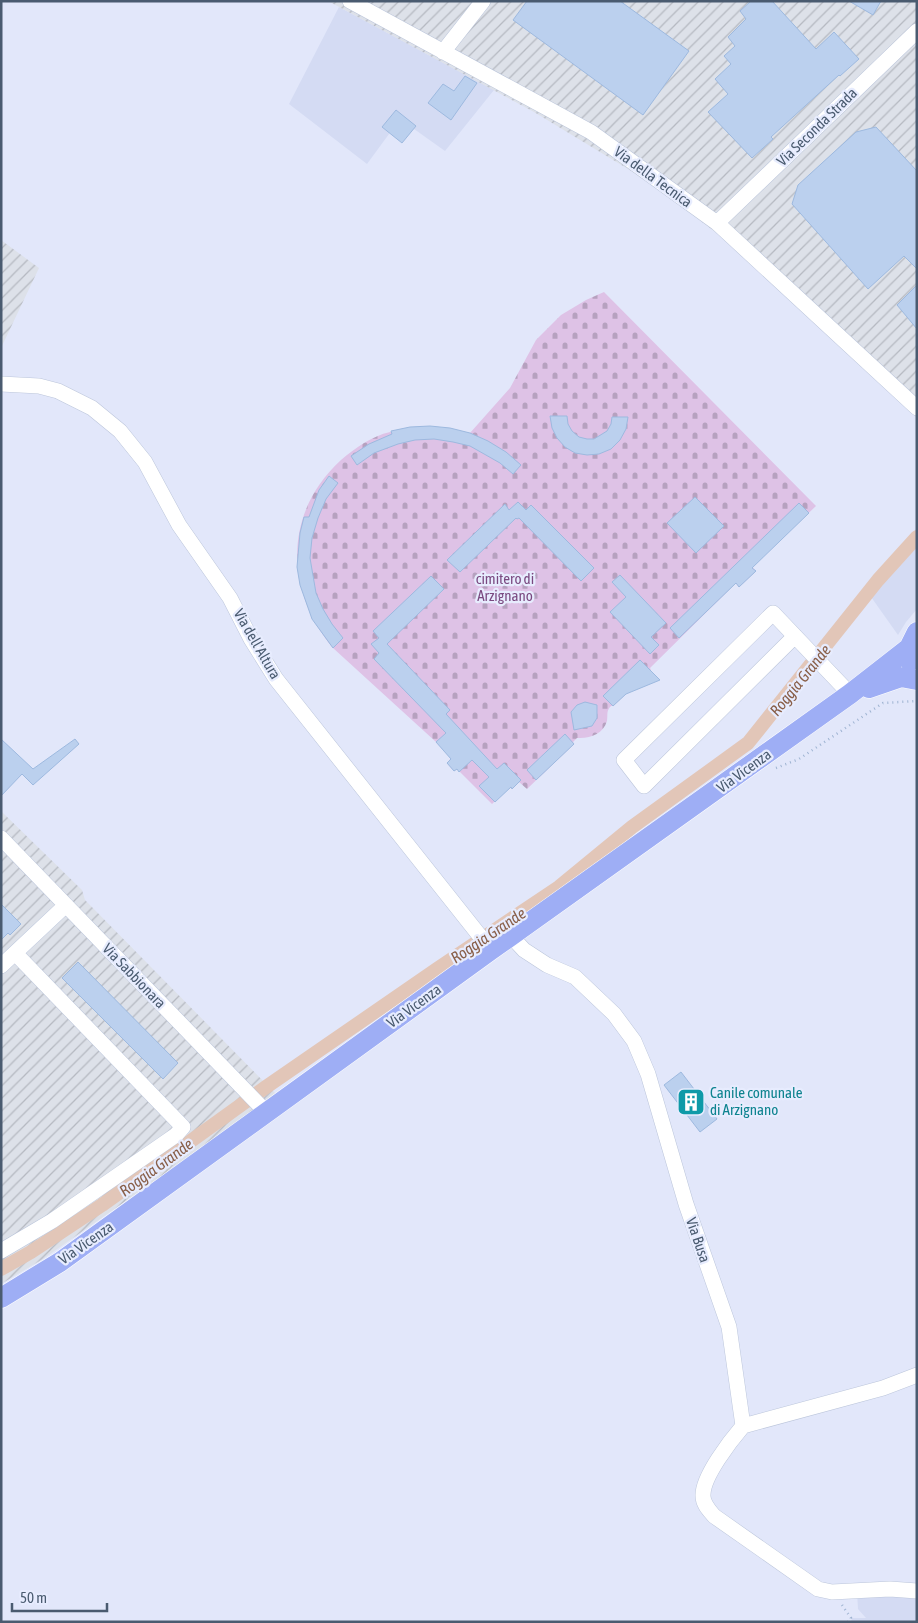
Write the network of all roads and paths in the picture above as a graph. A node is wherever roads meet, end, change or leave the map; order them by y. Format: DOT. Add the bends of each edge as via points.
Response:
graph roads {
  1 [pos="350,1"];
  2 [pos="483,1"];
  3 [pos="917,31"];
  4 [pos="443,52"];
  5 [pos="717,223"];
  6 [pos="1,384"];
  7 [pos="917,408"];
  8 [pos="795,636"];
  9 [pos="913,640"];
  10 [pos="917,678"];
  11 [pos="850,694"];
  12 [pos="917,701"];
  13 [pos="776,768"];
  14 [pos="1,838"];
  15 [pos="66,905"];
  16 [pos="511,936"];
  17 [pos="491,950"];
  18 [pos="16,953"];
  19 [pos="1,966"];
  20 [pos="267,1113"];
  21 [pos="1,1250"];
  22 [pos="1,1298"];
  23 [pos="917,1375"];
  24 [pos="744,1426"];
  25 [pos="832,1592"];
  26 [pos="917,1592"];
  27 [pos="848,1622"];
  1 -- 4 [label="street, Via della Tecnica"];
  2 -- 4 [label="street"];
  3 -- 5 [label="street, Via Seconda Strada"];
  4 -- 5 [label="street, Via della Tecnica" via="591,132"];
  5 -- 7 [label="street, Via della Tecnica"];
  6 -- 17 [label="street, Via dell'Altura" via="39,386 58,391 92,408 124,436 145,462 180,525 230,598 276,679"];
  8 -- 8 [label="street" via="772,613 631,753 624,760 644,786"];
  8 -- 11 [label="street"];
  9 -- 10 [label="main road, Via Vicenza" via="911,666"];
  9 -- 11 [label="main road, Via Vicenza"];
  10 -- 11 [label="main road, Via Vicenza" via="901,677"];
  11 -- 16 [label="main road, Via Vicenza"];
  12 -- 13 [label="path" via="883,703 799,759"];
  14 -- 15 [label="street, Via Sabbionara"];
  15 -- 18 [label="street"];
  15 -- 20 [label="street, Via Sabbionara"];
  16 -- 17 [label="main road, Via Vicenza"];
  16 -- 24 [label="street, Via Busa" via="524,950 547,965 575,977 614,1014 634,1041 648,1074 686,1204 729,1327"];
  17 -- 20 [label="main road, Via Vicenza"];
  18 -- 19 [label="street"];
  18 -- 21 [label="street" via="183,1127 52,1221"];
  20 -- 22 [label="main road, Via Vicenza" via="60,1262"];
  23 -- 24 [label="street" via="883,1388"];
  24 -- 25 [label="street" via="730,1442 707,1480 703,1496 706,1507 714,1516 818,1589"];
  25 -- 26 [label="street" via="890,1589"];
  25 -- 27 [label="path" via="851,1618"];
}
